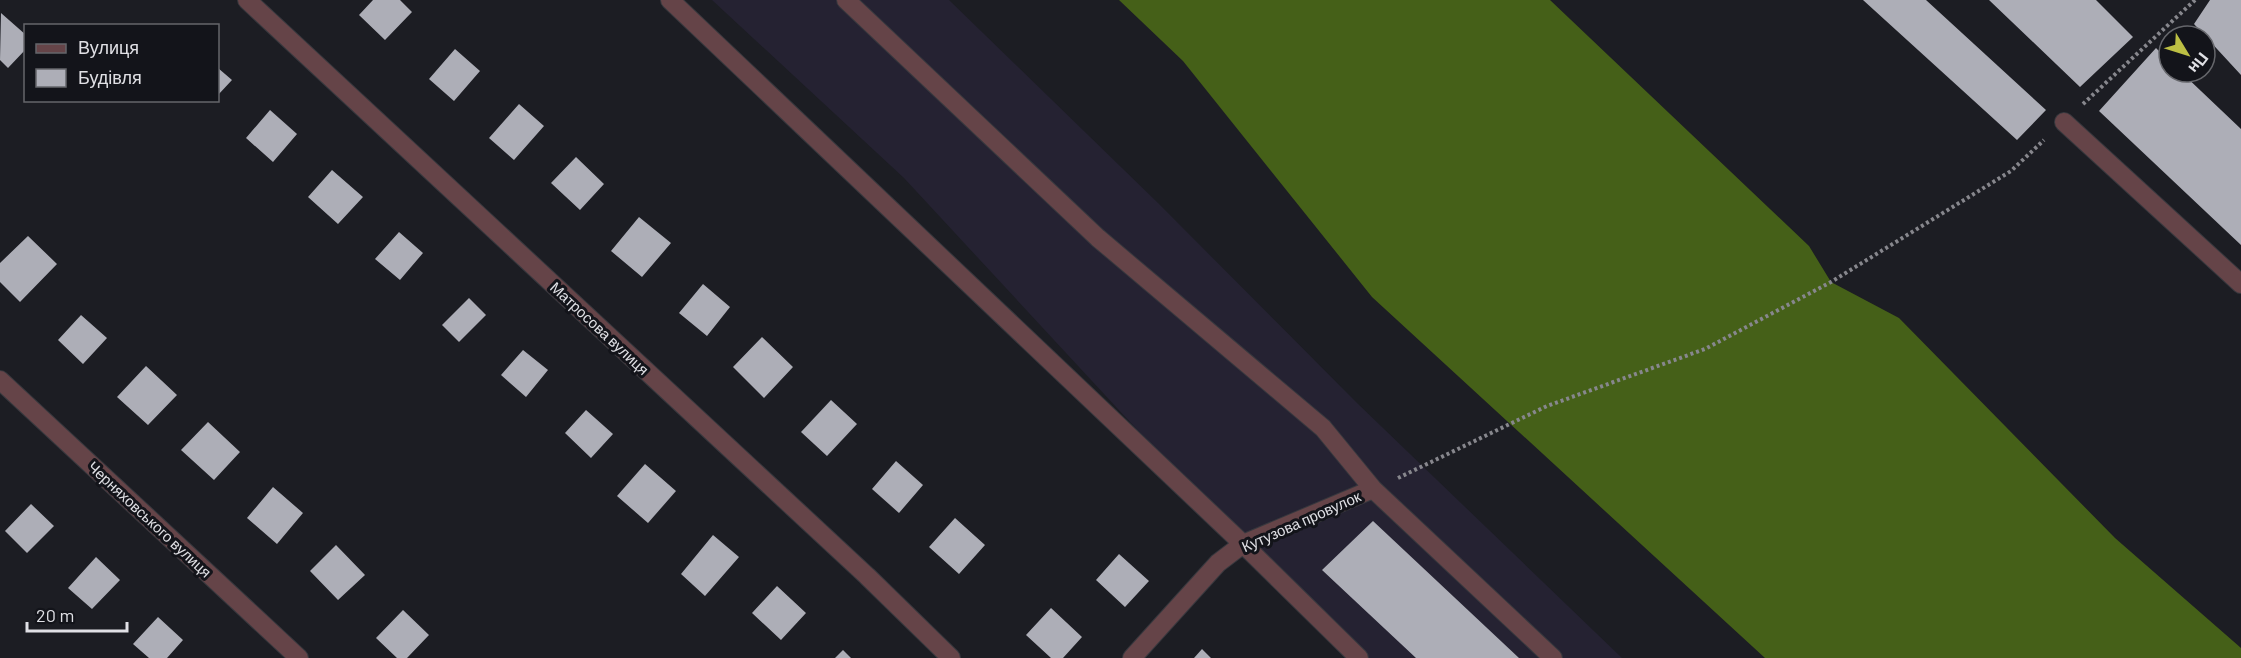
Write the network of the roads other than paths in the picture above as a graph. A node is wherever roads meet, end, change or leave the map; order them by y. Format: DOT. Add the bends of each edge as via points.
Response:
graph roads {
  1 [pos="247,0"];
  2 [pos="670,0"];
  3 [pos="846,0"];
  4 [pos="2064,122"];
  5 [pos="2241,284"];
  6 [pos="0,380"];
  7 [pos="1372,489"];
  8 [pos="1243,544"];
  9 [pos="299,658"];
  10 [pos="951,658"];
  11 [pos="1132,658"];
  12 [pos="1359,658"];
  13 [pos="1553,658"];
  1 -- 10 [label="street, Матросова вулиця"];
  2 -- 8 [label="street"];
  3 -- 7 [label="street" via="1098,238 1323,428"];
  4 -- 5 [label="street"];
  6 -- 9 [label="street, Черняховського вулиця"];
  7 -- 8 [label="street, Кутузова провулок"];
  7 -- 13 [label="street"];
  8 -- 11 [label="street, Кутузова провулок" via="1218,563"];
  8 -- 12 [label="street"];
}
